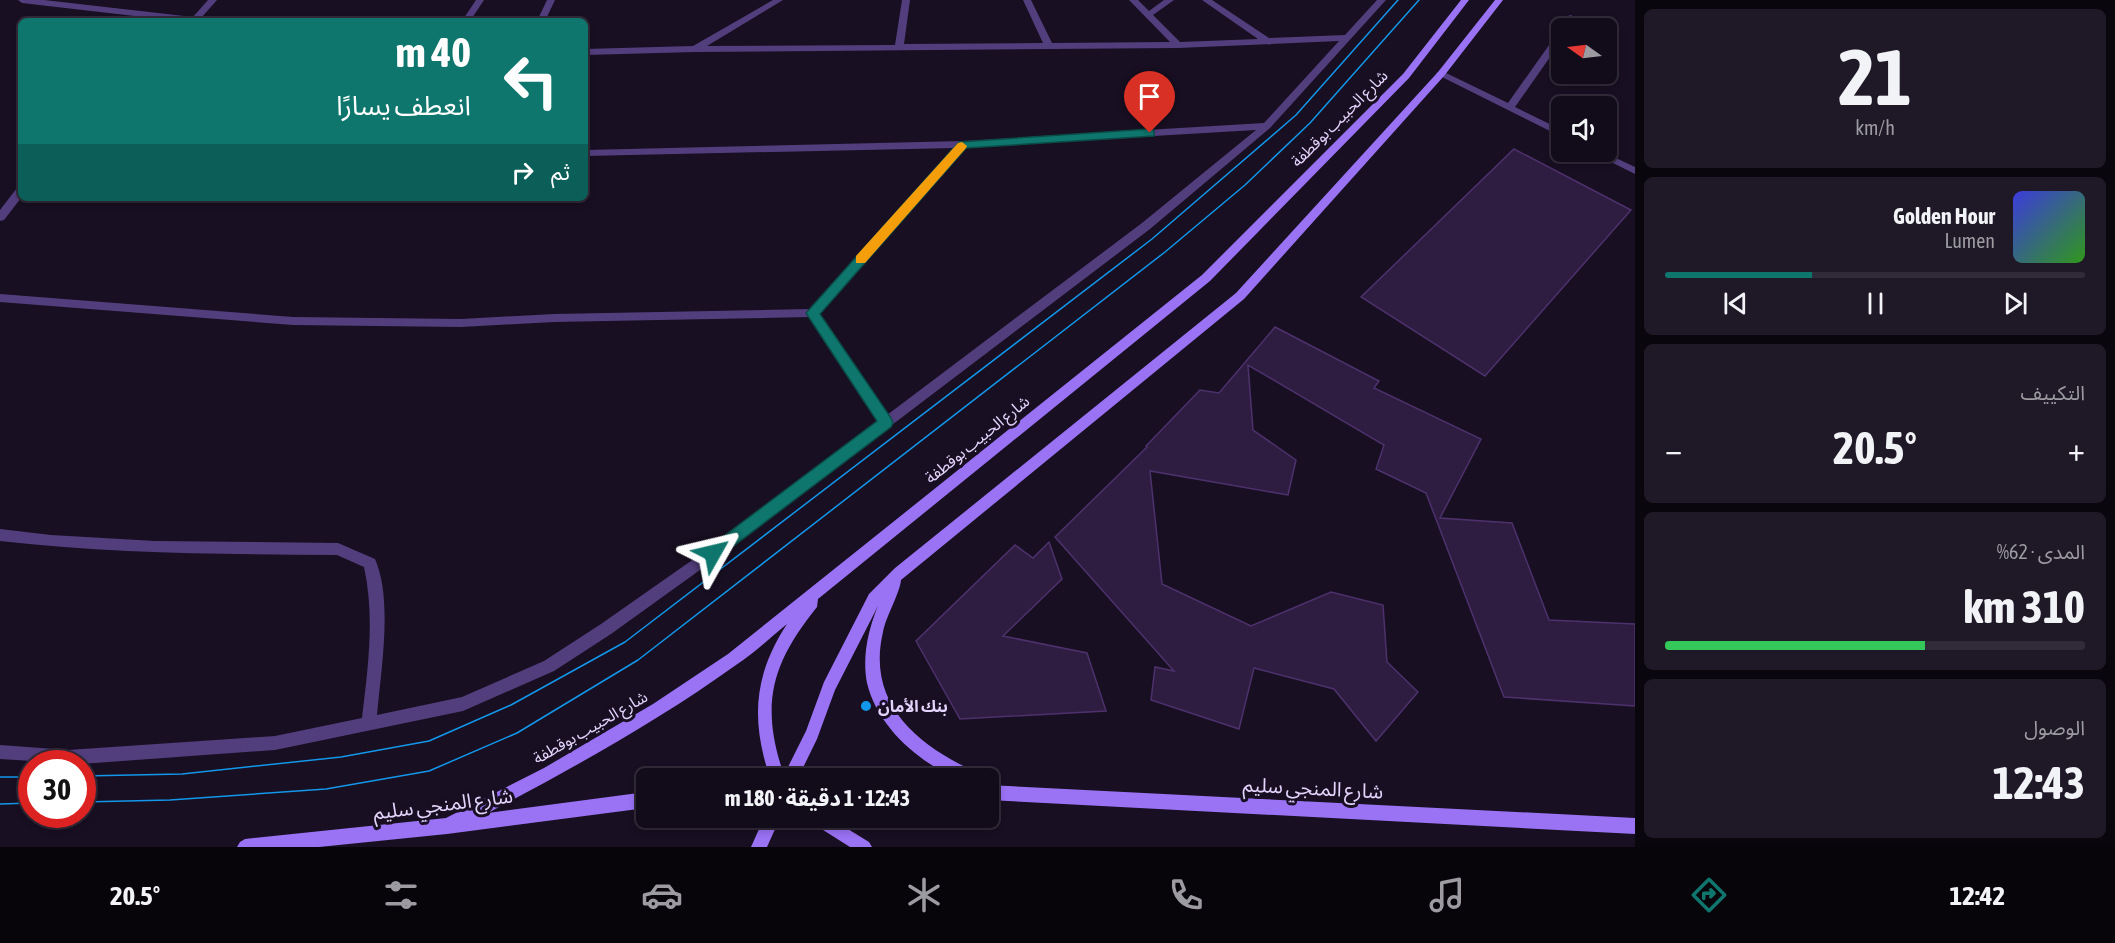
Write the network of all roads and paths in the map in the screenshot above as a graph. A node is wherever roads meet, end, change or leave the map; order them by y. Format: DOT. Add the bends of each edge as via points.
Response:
graph roads {
  1 [pos="22,0"];
  2 [pos="213,0"];
  3 [pos="480,0"];
  4 [pos="551,0"];
  5 [pos="779,0"];
  6 [pos="906,0"];
  7 [pos="1027,0"];
  8 [pos="1133,0"];
  9 [pos="1170,0"];
  10 [pos="1206,0"];
  11 [pos="1382,0"];
  12 [pos="1465,0"];
  13 [pos="1499,0"];
  14 [pos="91,8"];
  15 [pos="1148,15"];
  16 [pos="96,18"];
  17 [pos="178,18"];
  18 [pos="197,18"];
  19 [pos="468,18"];
  20 [pos="542,18"];
  21 [pos="1349,38"];
  22 [pos="1266,40"];
  23 [pos="1048,45"];
  24 [pos="1178,45"];
  25 [pos="899,47"];
  26 [pos="1551,49"];
  27 [pos="695,50"];
  28 [pos="588,52"];
  29 [pos="1441,74"];
  30 [pos="1509,108"];
  31 [pos="1267,126"];
  32 [pos="1551,129"];
  33 [pos="963,144"];
  34 [pos="588,153"];
  35 [pos="1617,162"];
  36 [pos="1635,171"];
  37 [pos="18,195"];
  38 [pos="0,217"];
  39 [pos="0,298"];
  40 [pos="813,313"];
  41 [pos="886,423"];
  42 [pos="0,535"];
  43 [pos="900,572"];
  44 [pos="837,574"];
  45 [pos="369,722"];
  46 [pos="0,752"];
  47 [pos="773,768"];
  48 [pos="795,768"];
  49 [pos="950,768"];
  50 [pos="999,790"];
  51 [pos="999,792"];
  52 [pos="1005,792"];
  53 [pos="636,801"];
  54 [pos="447,826"];
  55 [pos="1635,826"];
  56 [pos="768,828"];
  57 [pos="833,828"];
  58 [pos="245,847"];
  59 [pos="759,847"];
  60 [pos="864,847"];
  1 -- 14 [label="street"];
  2 -- 18 [label="street"];
  3 -- 19 [label="street"];
  4 -- 20 [label="street"];
  5 -- 27 [label="street"];
  6 -- 25 [label="street"];
  7 -- 23 [label="street"];
  8 -- 15 [label="street"];
  9 -- 15 [label="street"];
  10 -- 22 [label="street"];
  11 -- 21 [label="street"];
  12 -- 44 [label="main road, شارع الحبيب بوقطفة" via="1406,76 1206,278"];
  13 -- 29 [label="main road"];
  14 -- 16 [label="street"];
  14 -- 17 [label="street"];
  15 -- 24 [label="street"];
  21 -- 22 [label="street"];
  21 -- 31 [label="street"];
  22 -- 24 [label="street"];
  23 -- 24 [label="street"];
  23 -- 25 [label="street"];
  25 -- 27 [label="street"];
  26 -- 30 [label="street"];
  27 -- 28 [label="street"];
  29 -- 30 [label="street"];
  29 -- 43 [label="main road" via="1240,296"];
  30 -- 32 [label="street"];
  31 -- 33 [label="street"];
  31 -- 41 [label="street" via="1146,226"];
  33 -- 34 [label="street"];
  33 -- 40 [label="street"];
  35 -- 36 [label="street"];
  37 -- 38 [label="street"];
  39 -- 40 [label="street" via="293,321 461,322"];
  40 -- 41 [label="street"];
  41 -- 45 [label="street" via="713,553 549,666 463,704"];
  42 -- 45 [label="street" via="155,547 338,549 370,563 377,590 378,619"];
  43 -- 48 [label="main road" via="874,599 829,687"];
  43 -- 49 [label="main road" via="877,625 872,666 880,699 895,726 928,755"];
  44 -- 47 [label="main road" via="798,617 771,664 763,707 767,753"];
  44 -- 54 [label="main road, شارع الحبيب بوقطفة" via="733,659 658,709 549,773"];
  45 -- 46 [label="street" via="275,743 68,757"];
  50 -- 52 [label="main road"];
  51 -- 52 [label="main road, شارع المنجي سليم"];
  52 -- 55 [label="main road, شارع المنجي سليم"];
  53 -- 54 [label="main road, شارع المنجي سليم"];
  54 -- 58 [label="main road, شارع المنجي سليم"];
  56 -- 59 [label="main road"];
  57 -- 60 [label="main road"];
}
